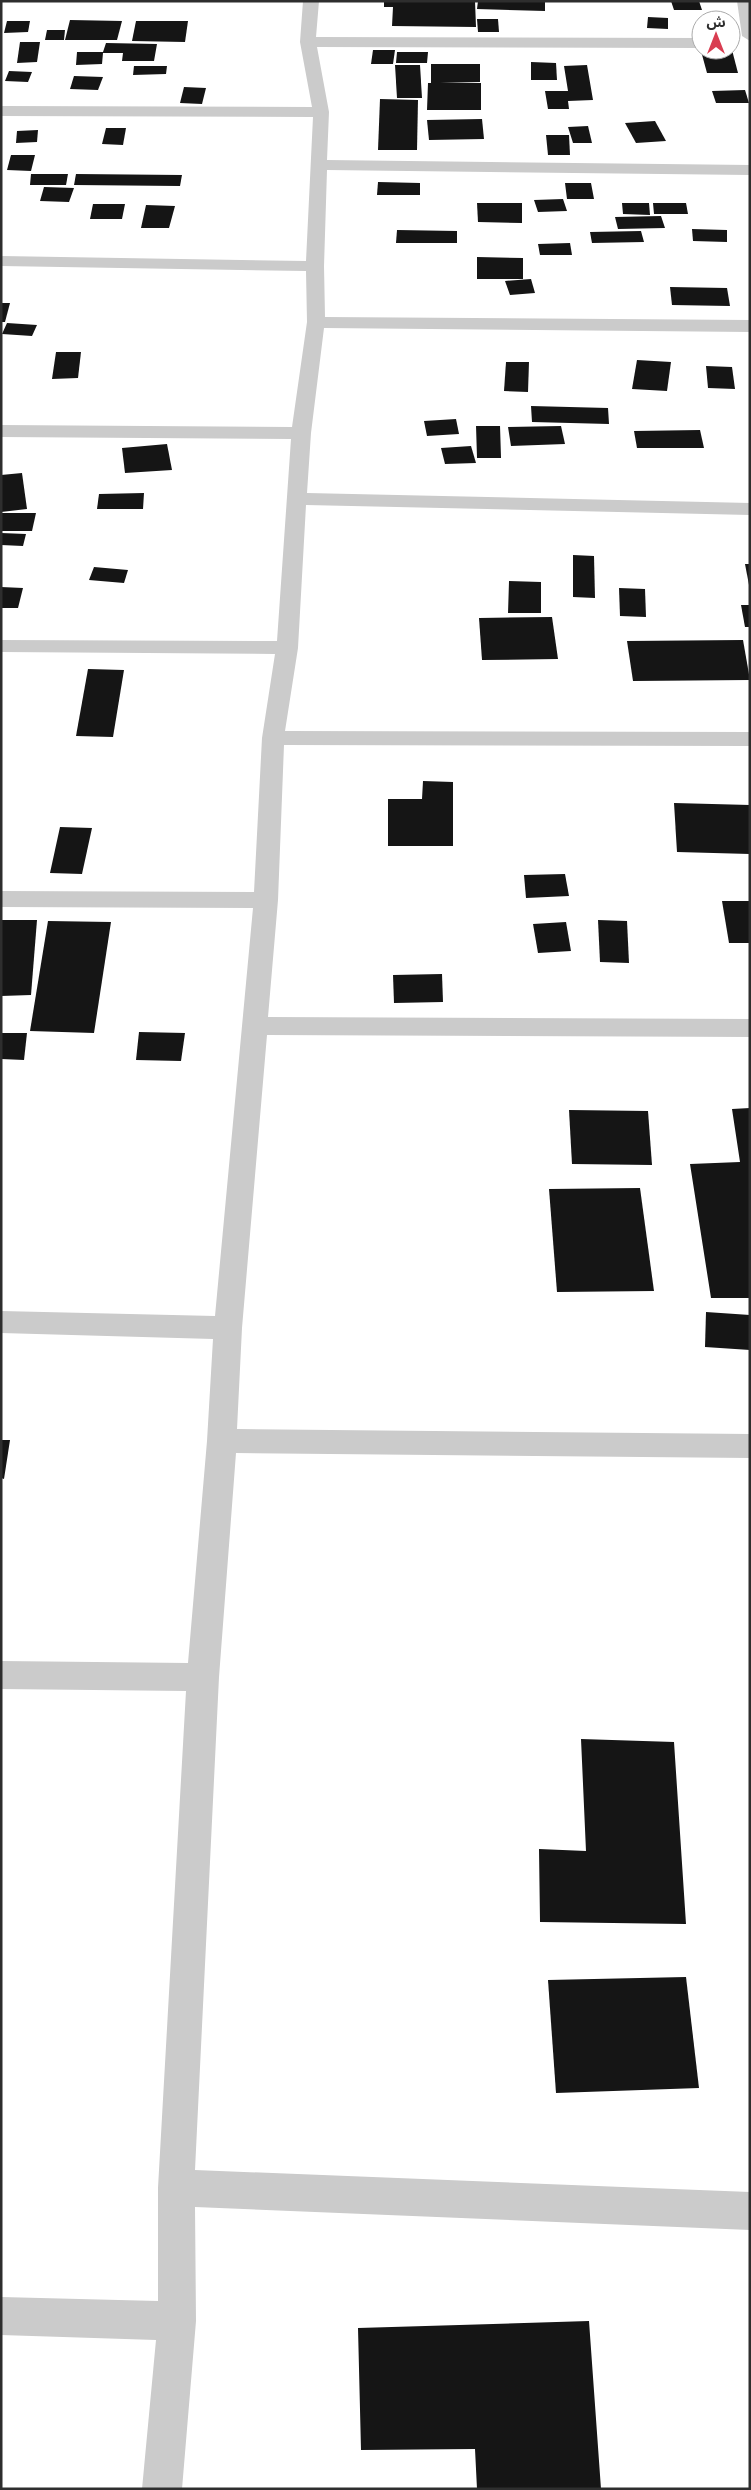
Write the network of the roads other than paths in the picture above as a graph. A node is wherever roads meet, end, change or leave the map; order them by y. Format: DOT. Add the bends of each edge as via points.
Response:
graph roads {
  1 [pos="311,1"];
  2 [pos="745,1"];
  3 [pos="747,41"];
  4 [pos="308,42"];
  5 [pos="691,42"];
  6 [pos="1,111"];
  7 [pos="321,112"];
  8 [pos="318,165"];
  9 [pos="750,170"];
  10 [pos="1,261"];
  11 [pos="315,266"];
  12 [pos="316,322"];
  13 [pos="750,326"];
  14 [pos="1,431"];
  15 [pos="301,433"];
  16 [pos="296,499"];
  17 [pos="750,509"];
  18 [pos="1,646"];
  19 [pos="288,648"];
  20 [pos="273,738"];
  21 [pos="750,739"];
  22 [pos="1,899"];
  23 [pos="266,900"];
  24 [pos="254,1026"];
  25 [pos="750,1028"];
  26 [pos="1,1322"];
  27 [pos="228,1328"];
  28 [pos="222,1442"];
  29 [pos="750,1446"];
  30 [pos="1,1675"];
  31 [pos="203,1676"];
  32 [pos="176,2188"];
  33 [pos="750,2211"];
  34 [pos="1,2316"];
  35 [pos="177,2321"];
  36 [pos="162,2489"];
  1 -- 4 [label="street"];
  2 -- 3 [label="street"];
  4 -- 5 [label="street"];
  4 -- 7 [label="street"];
  6 -- 7 [label="street"];
  7 -- 8 [label="street"];
  8 -- 9 [label="street"];
  8 -- 11 [label="street"];
  10 -- 11 [label="street"];
  11 -- 12 [label="street"];
  12 -- 13 [label="street"];
  12 -- 15 [label="street"];
  14 -- 15 [label="street"];
  15 -- 16 [label="street"];
  16 -- 17 [label="street"];
  16 -- 19 [label="street"];
  18 -- 19 [label="street"];
  19 -- 20 [label="street"];
  20 -- 21 [label="street"];
  20 -- 23 [label="street"];
  22 -- 23 [label="street"];
  23 -- 24 [label="street"];
  24 -- 25 [label="street"];
  24 -- 27 [label="street"];
  26 -- 27 [label="street"];
  27 -- 28 [label="street"];
  28 -- 29 [label="street"];
  28 -- 31 [label="street"];
  30 -- 31 [label="street"];
  31 -- 32 [label="street"];
  32 -- 33 [label="street"];
  32 -- 35 [label="street"];
  34 -- 35 [label="street"];
  35 -- 36 [label="street"];
}
